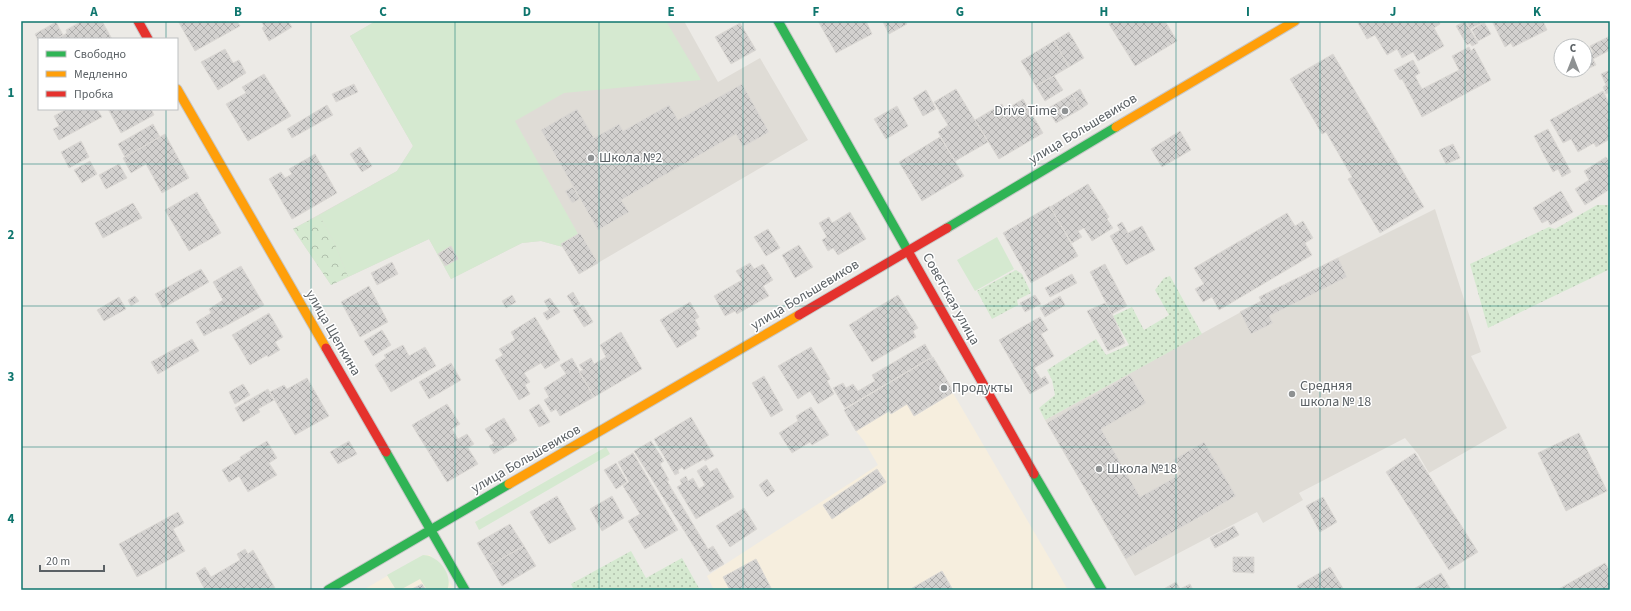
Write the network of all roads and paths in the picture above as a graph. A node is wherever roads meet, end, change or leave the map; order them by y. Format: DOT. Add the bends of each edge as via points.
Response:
graph roads {
  1 [pos="138,21"];
  2 [pos="778,21"];
  3 [pos="1295,21"];
  4 [pos="147,38"];
  5 [pos="178,91"];
  6 [pos="907,250"];
  7 [pos="431,531"];
  8 [pos="328,590"];
  9 [pos="466,590"];
  10 [pos="1102,590"];
  1 -- 4 [label="street"];
  2 -- 6 [label="street, Советская улица"];
  3 -- 6 [label="street, улица Большевиков"];
  5 -- 7 [label="street, улица Щепкина"];
  6 -- 7 [label="street, улица Большевиков"];
  6 -- 10 [label="street, Советская улица"];
  7 -- 8 [label="street, улица Большевиков"];
  7 -- 9 [label="street, улица Щепкина"];
}
